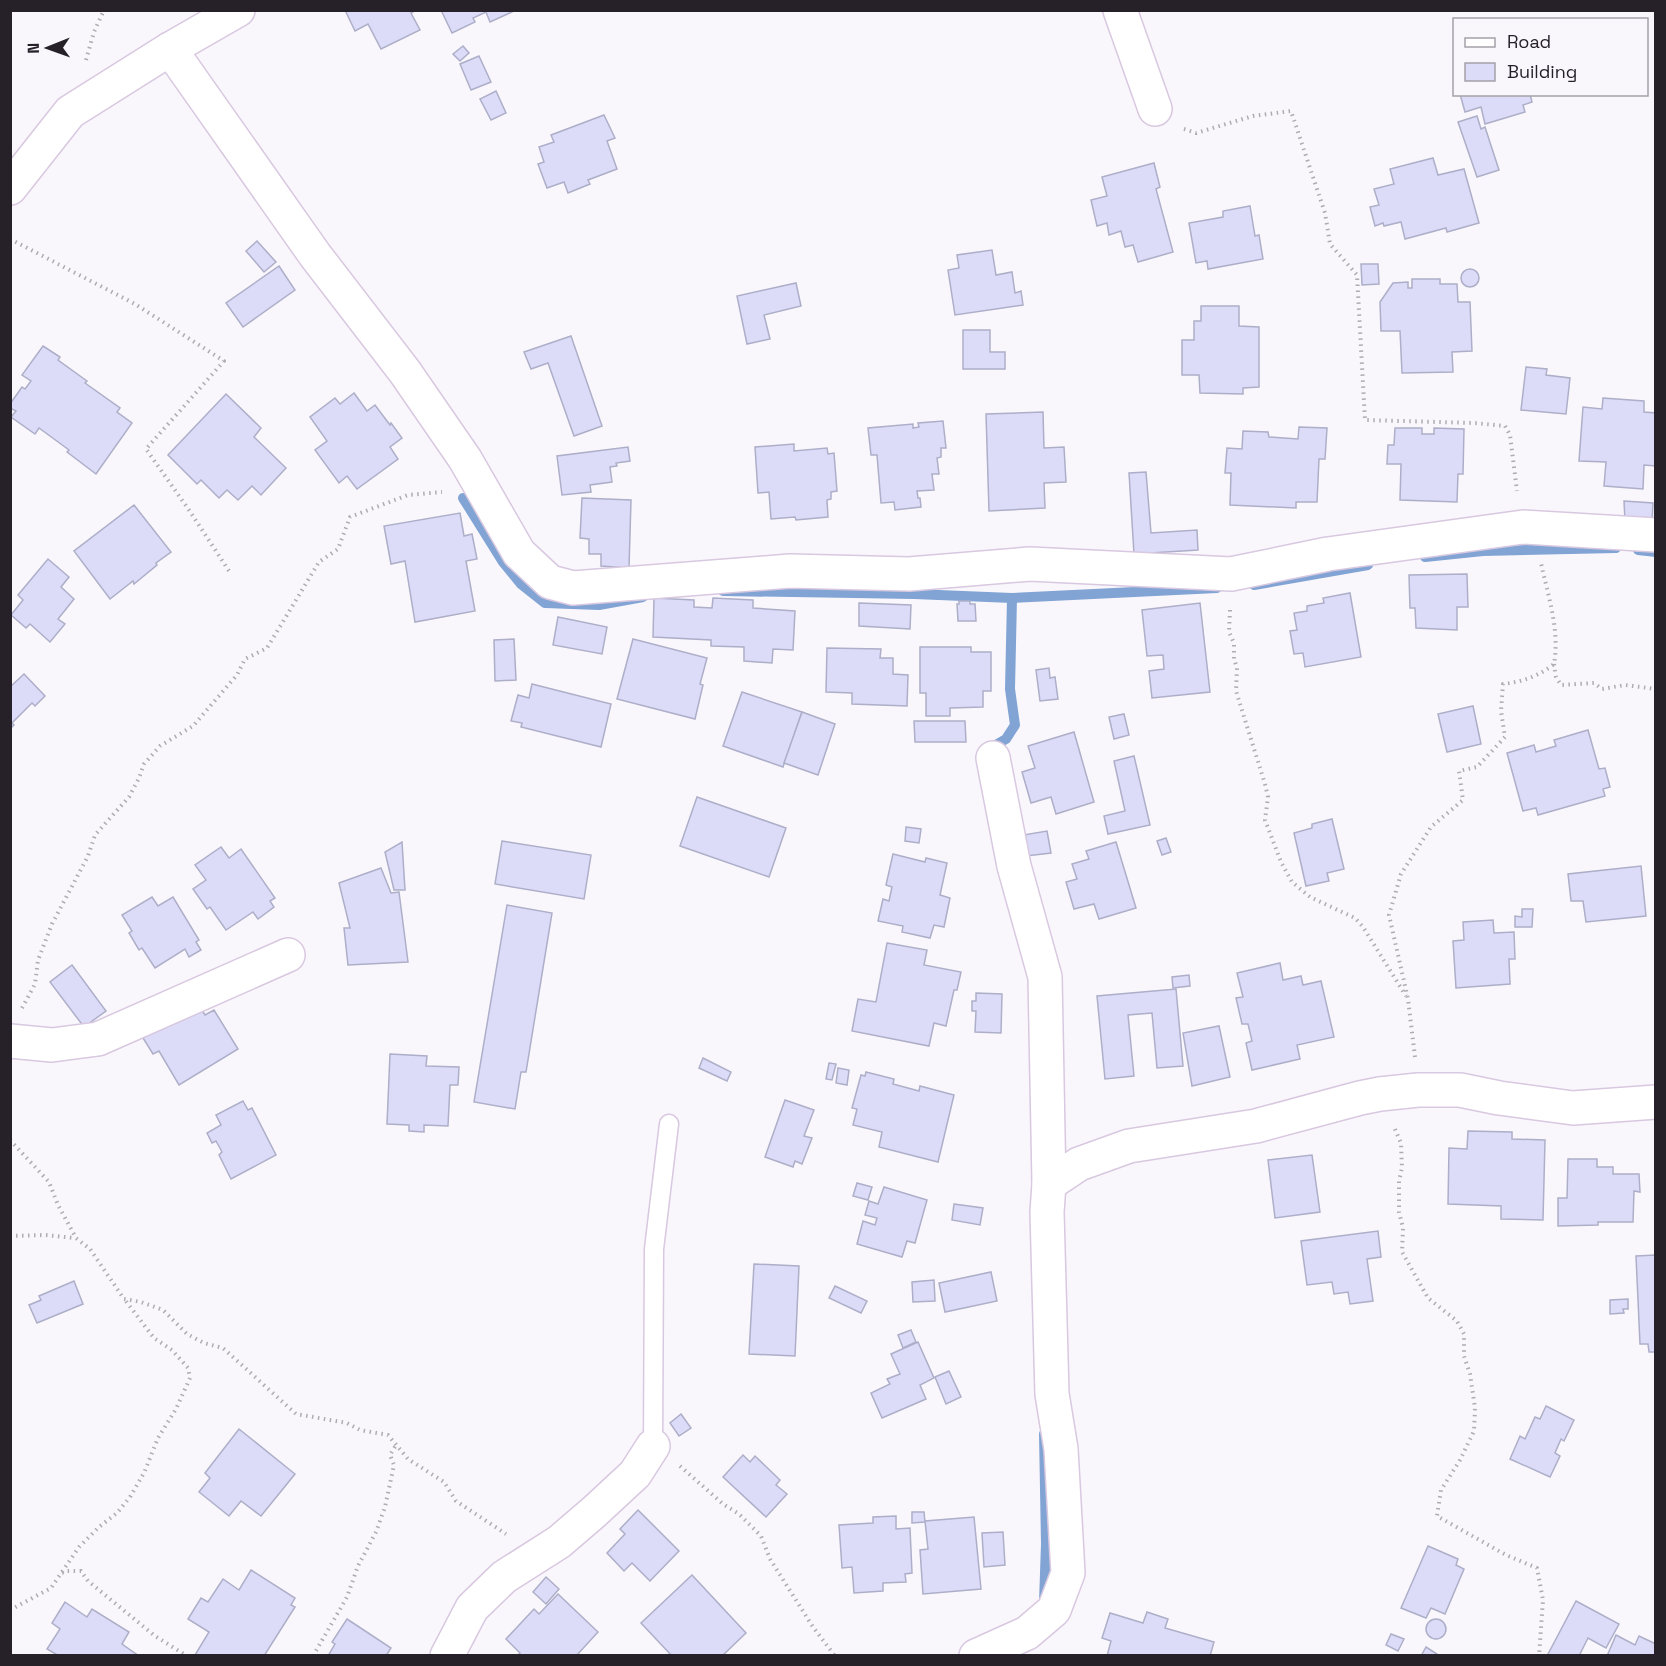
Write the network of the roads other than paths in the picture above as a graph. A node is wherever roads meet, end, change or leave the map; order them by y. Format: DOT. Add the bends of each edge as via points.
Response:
graph roads {
  1 [pos="238,10"];
  2 [pos="1120,10"];
  3 [pos="170,49"];
  4 [pos="1155,109"];
  5 [pos="10,188"];
  6 [pos="1656,535"];
  7 [pos="993,758"];
  8 [pos="288,955"];
  9 [pos="14,1029"];
  10 [pos="1656,1102"];
  11 [pos="669,1124"];
  12 [pos="1049,1184"];
  13 [pos="654,1446"];
  14 [pos="447,1656"];
  15 [pos="976,1656"];
  1 -- 3 [label="street"];
  2 -- 4 [label="street"];
  3 -- 5 [label="street" via="70,112"];
  3 -- 6 [label="street" via="315,255 405,372 465,459 519,553 550,582 573,588 790,572 909,574 1030,564 1231,574 1328,554 1531,528"];
  7 -- 12 [label="street" via="1014,866 1045,976"];
  8 -- 9 [label="street" via="98,1039 52,1045"];
  10 -- 12 [label="street" via="1572,1108 1460,1090 1404,1092 1360,1098 1256,1126 1129,1146 1079,1164"];
  11 -- 13 [label="lane" via="654,1249"];
  12 -- 15 [label="street" via="1052,1394 1061,1449 1068,1573 1054,1610 1028,1633"];
  13 -- 14 [label="street" via="635,1474 559,1542 504,1577 472,1608"];
}
